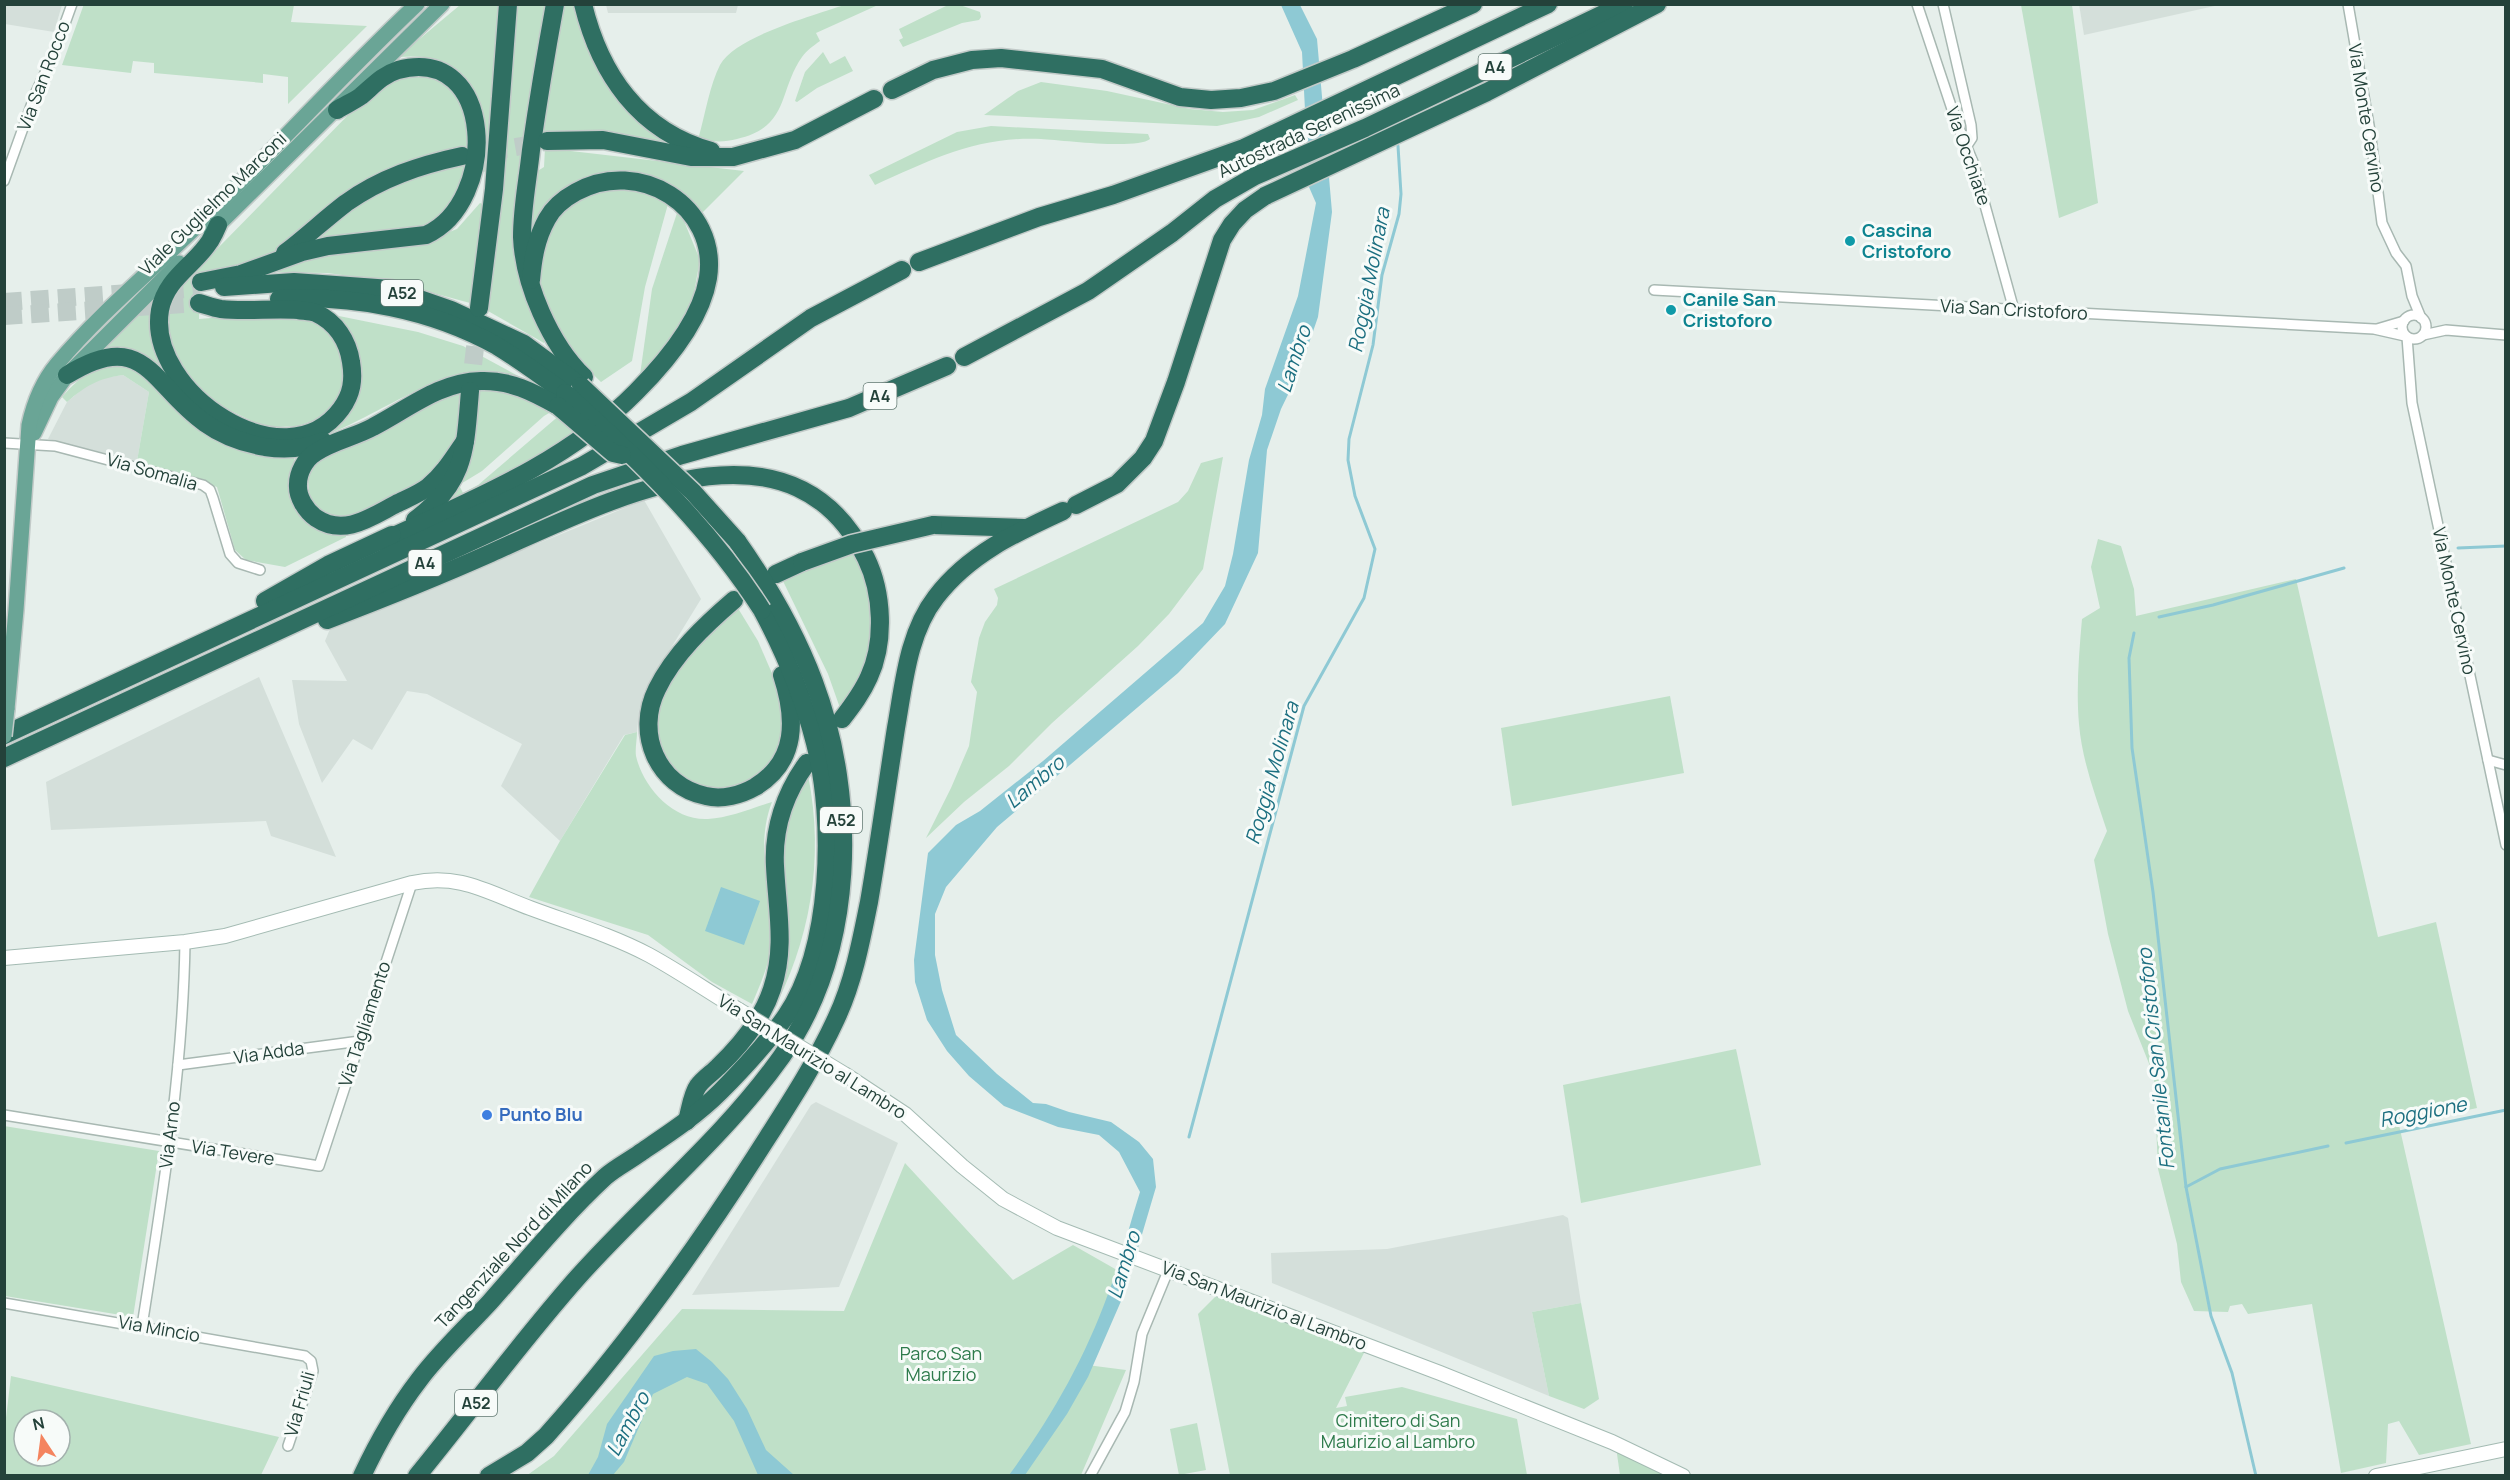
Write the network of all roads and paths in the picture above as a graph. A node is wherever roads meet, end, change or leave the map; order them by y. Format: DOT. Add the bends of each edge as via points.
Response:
graph roads {
  1 [pos="72,4"];
  2 [pos="417,4"];
  3 [pos="442,4"];
  4 [pos="508,4"];
  5 [pos="555,4"];
  6 [pos="583,4"];
  7 [pos="1473,4"];
  8 [pos="1548,4"];
  9 [pos="1624,4"];
  10 [pos="1658,4"];
  11 [pos="1917,4"];
  12 [pos="1943,4"];
  13 [pos="2348,4"];
  14 [pos="892,90"];
  15 [pos="874,99"];
  16 [pos="337,110"];
  17 [pos="547,141"];
  18 [pos="1966,147"];
  19 [pos="462,156"];
  20 [pos="733,157"];
  21 [pos="495,170"];
  22 [pos="4,181"];
  23 [pos="218,225"];
  24 [pos="436,231"];
  25 [pos="919,262"];
  26 [pos="263,267"];
  27 [pos="902,270"];
  28 [pos="531,280"];
  29 [pos="1654,290"];
  30 [pos="200,291"];
  31 [pos="2412,296"];
  32 [pos="479,308"];
  33 [pos="2014,310"];
  34 [pos="2405,319"];
  35 [pos="2422,319"];
  36 [pos="2374,329"];
  37 [pos="2446,330"];
  38 [pos="2505,335"];
  39 [pos="2406,336"];
  40 [pos="2422,336"];
  41 [pos="2410,356"];
  42 [pos="964,357"];
  43 [pos="947,366"];
  44 [pos="67,375"];
  45 [pos="470,391"];
  46 [pos="573,391"];
  47 [pos="402,408"];
  48 [pos="465,441"];
  49 [pos="4,443"];
  50 [pos="28,443"];
  51 [pos="1026,528"];
  52 [pos="383,541"];
  53 [pos="260,570"];
  54 [pos="776,574"];
  55 [pos="734,600"];
  56 [pos="761,619"];
  57 [pos="170,657"];
  58 [pos="172,680"];
  59 [pos="842,719"];
  60 [pos="4,736"];
  61 [pos="4,758"];
  62 [pos="2488,760"];
  63 [pos="807,764"];
  64 [pos="2505,765"];
  65 [pos="2505,845"];
  66 [pos="412,883"];
  67 [pos="185,942"];
  68 [pos="4,950"];
  69 [pos="32,955"];
  70 [pos="4,958"];
  71 [pos="360,1041"];
  72 [pos="178,1065"];
  73 [pos="4,1115"];
  74 [pos="686,1122"];
  75 [pos="169,1143"];
  76 [pos="319,1166"];
  77 [pos="1168,1271"];
  78 [pos="4,1303"];
  79 [pos="142,1326"];
  80 [pos="311,1361"];
  81 [pos="288,1446"];
  82 [pos="2505,1449"];
  83 [pos="362,1476"];
  84 [pos="417,1476"];
  85 [pos="489,1476"];
  86 [pos="1090,1476"];
  87 [pos="1683,1476"];
  88 [pos="2376,1476"];
  1 -- 22 [label="street, Via San Rocco"];
  2 -- 50 [label="main road, Viale Guglielmo Marconi" via="56,364 34,402"];
  3 -- 16 [label="main road, Viale Guglielmo Marconi"];
  4 -- 21 [label="highway"];
  5 -- 28 [label="highway" via="523,202 522,238"];
  6 -- 20 [label="highway" via="603,65 637,108 664,130 694,146"];
  7 -- 14 [label="highway" via="1353,59 1274,91 1241,98 1180,97 1102,69 1001,58 972,60 933,70"];
  8 -- 25 [label="highway, Autostrada Serenissima / A4" via="1244,148"];
  9 -- 42 [label="highway, Autostrada Serenissima / A4" via="1255,176 1215,199 1088,291"];
  10 -- 51 [label="highway" via="1487,92 1265,196 1245,210 1222,240 1176,382 1148,450 1117,484"];
  11 -- 18 [label="street, Via Occhiate"];
  12 -- 18 [label="street" via="1971,125 1972,138"];
  13 -- 31 [label="street, Via Monte Cervino" via="2382,223 2406,266"];
  15 -- 20 [label="highway" via="795,140"];
  16 -- 23 [label="main road, Viale Guglielmo Marconi"];
  16 -- 24 [label="highway" via="382,77 406,69 435,71 461,89 476,123 474,166 462,202"];
  17 -- 20 [label="highway" via="603,140 692,157"];
  18 -- 33 [label="street, Via Occhiate"];
  19 -- 26 [label="highway" via="429,163 377,184"];
  21 -- 24 [label="highway" via="483,193 469,208"];
  21 -- 32 [label="highway"];
  23 -- 30 [label="highway" via="210,242 172,281 163,298 159,328 170,365 209,409 251,431 291,436 333,419 351,394 353,371 349,346 334,324 314,312 221,309"];
  23 -- 44 [label="main road, Viale Guglielmo Marconi"];
  24 -- 26 [label="highway" via="417,237 328,246"];
  26 -- 30 [label="highway"];
  27 -- 57 [label="highway, A4" via="811,318 691,402 582,466"];
  28 -- 46 [label="highway" via="545,322 563,354"];
  28 -- 52 [label="highway" via="536,243 548,217 565,198 586,186 611,180 637,180 660,188 683,204 702,231 708,255 703,297 689,326 637,392 576,442 531,470"];
  29 -- 33 [label="street, Via San Cristoforo"];
  30 -- 46 [label="highway, A52" via="294,282 390,289 451,310 524,344"];
  31 -- 34 [label="street, Via Monte Cervino"];
  31 -- 35 [label="street, Via Monte Cervino"];
  33 -- 36 [label="street, Via San Cristoforo"];
  34 -- 35 [label="street" via="2414,315"];
  34 -- 36 [label="street, Via San Cristoforo"];
  34 -- 39 [label="street" via="2402,328"];
  35 -- 37 [label="street"];
  35 -- 40 [label="street" via="2426,328"];
  36 -- 39 [label="street, Via San Cristoforo"];
  37 -- 38 [label="street"];
  37 -- 40 [label="street"];
  39 -- 40 [label="street"];
  39 -- 41 [label="street, Via Monte Cervino"];
  40 -- 41 [label="street, Via Monte Cervino"];
  41 -- 62 [label="street, Via Monte Cervino" via="2412,403"];
  43 -- 58 [label="highway, A4" via="840,411 682,455 593,485"];
  44 -- 47 [label="highway" via="95,359 138,361 152,370 204,423 226,436 278,449 298,449"];
  44 -- 50 [label="main road, Viale Guglielmo Marconi"];
  45 -- 48 [label="highway"];
  46 -- 47 [label="highway" via="529,390 504,382 481,381 452,384"];
  46 -- 56 [label="highway, Tangenziale Nord di Milano / A52, bridge" via="613,453 638,459 705,531 737,570"];
  46 -- 84 [label="highway, A52, bridge" via="693,492 737,541 760,573 799,645 826,718 837,773 843,856 838,920 829,955 802,1020 760,1085 578,1277"];
  47 -- 48 [label="highway" via="374,426 313,453 301,469 297,485 310,514 338,527 357,524 426,488 446,469"];
  48 -- 52 [label="highway" via="461,466 444,493 427,511"];
  49 -- 50 [label="street, Via Somalia"];
  50 -- 53 [label="street, Via Somalia" via="55,446 203,485 210,490 230,554 238,563"];
  50 -- 60 [label="main road, Viale Guglielmo Marconi, bridge"];
  51 -- 54 [label="highway, bridge" via="933,525 852,544"];
  51 -- 85 [label="highway" via="991,546 958,572 935,598 912,643 863,932 847,992 826,1040 705,1233 647,1312 546,1436 527,1453"];
  52 -- 57 [label="highway" via="328,565"];
  55 -- 56 [label="highway" via="690,642 657,689 649,710 647,729 656,756 673,779 707,797 729,797 749,791 780,766 789,745 791,729 785,685"];
  56 -- 74 [label="highway, Tangenziale Nord di Milano / A52" via="783,649 816,746 825,812 824,895 816,945 787,1015 720,1092"];
  57 -- 60 [label="highway, A4"];
  58 -- 59 [label="highway" via="416,585 631,495 698,476 737,474 779,481 820,501 838,516 870,567 879,616 875,656 864,686"];
  58 -- 61 [label="highway, A4"];
  62 -- 64 [label="street"];
  62 -- 65 [label="street, Via Monte Cervino"];
  63 -- 74 [label="highway" via="785,802 779,823 775,866 781,944 772,991 748,1035 697,1086"];
  66 -- 67 [label="main road, Via San Maurizio al Lambro" via="225,936"];
  66 -- 71 [label="street, Via Tagliamento"];
  66 -- 77 [label="main road, Via San Maurizio al Lambro, bridge" via="440,879 463,882 649,955 905,1114 1003,1199 1057,1228"];
  67 -- 69 [label="main road, Via San Maurizio al Lambro"];
  67 -- 72 [label="street, Via Arno"];
  68 -- 69 [label="main road"];
  69 -- 70 [label="main road"];
  71 -- 72 [label="street, Via Adda"];
  71 -- 76 [label="street, Via Tagliamento"];
  72 -- 75 [label="street, Via Arno"];
  73 -- 75 [label="street, Via Tevere"];
  74 -- 83 [label="highway, Tangenziale Nord di Milano / A52" via="608,1175 554,1228 418,1381 381,1436"];
  75 -- 76 [label="street, Via Tevere"];
  75 -- 79 [label="street, Via Arno"];
  77 -- 86 [label="street" via="1142,1334 1125,1412"];
  77 -- 87 [label="main road, Via San Maurizio al Lambro" via="1450,1377 1612,1442"];
  78 -- 79 [label="street, Via Mincio"];
  79 -- 80 [label="street, Via Mincio" via="300,1354"];
  80 -- 81 [label="street, Via Friuli" via="312,1374"];
  82 -- 88 [label="main road"];
}
